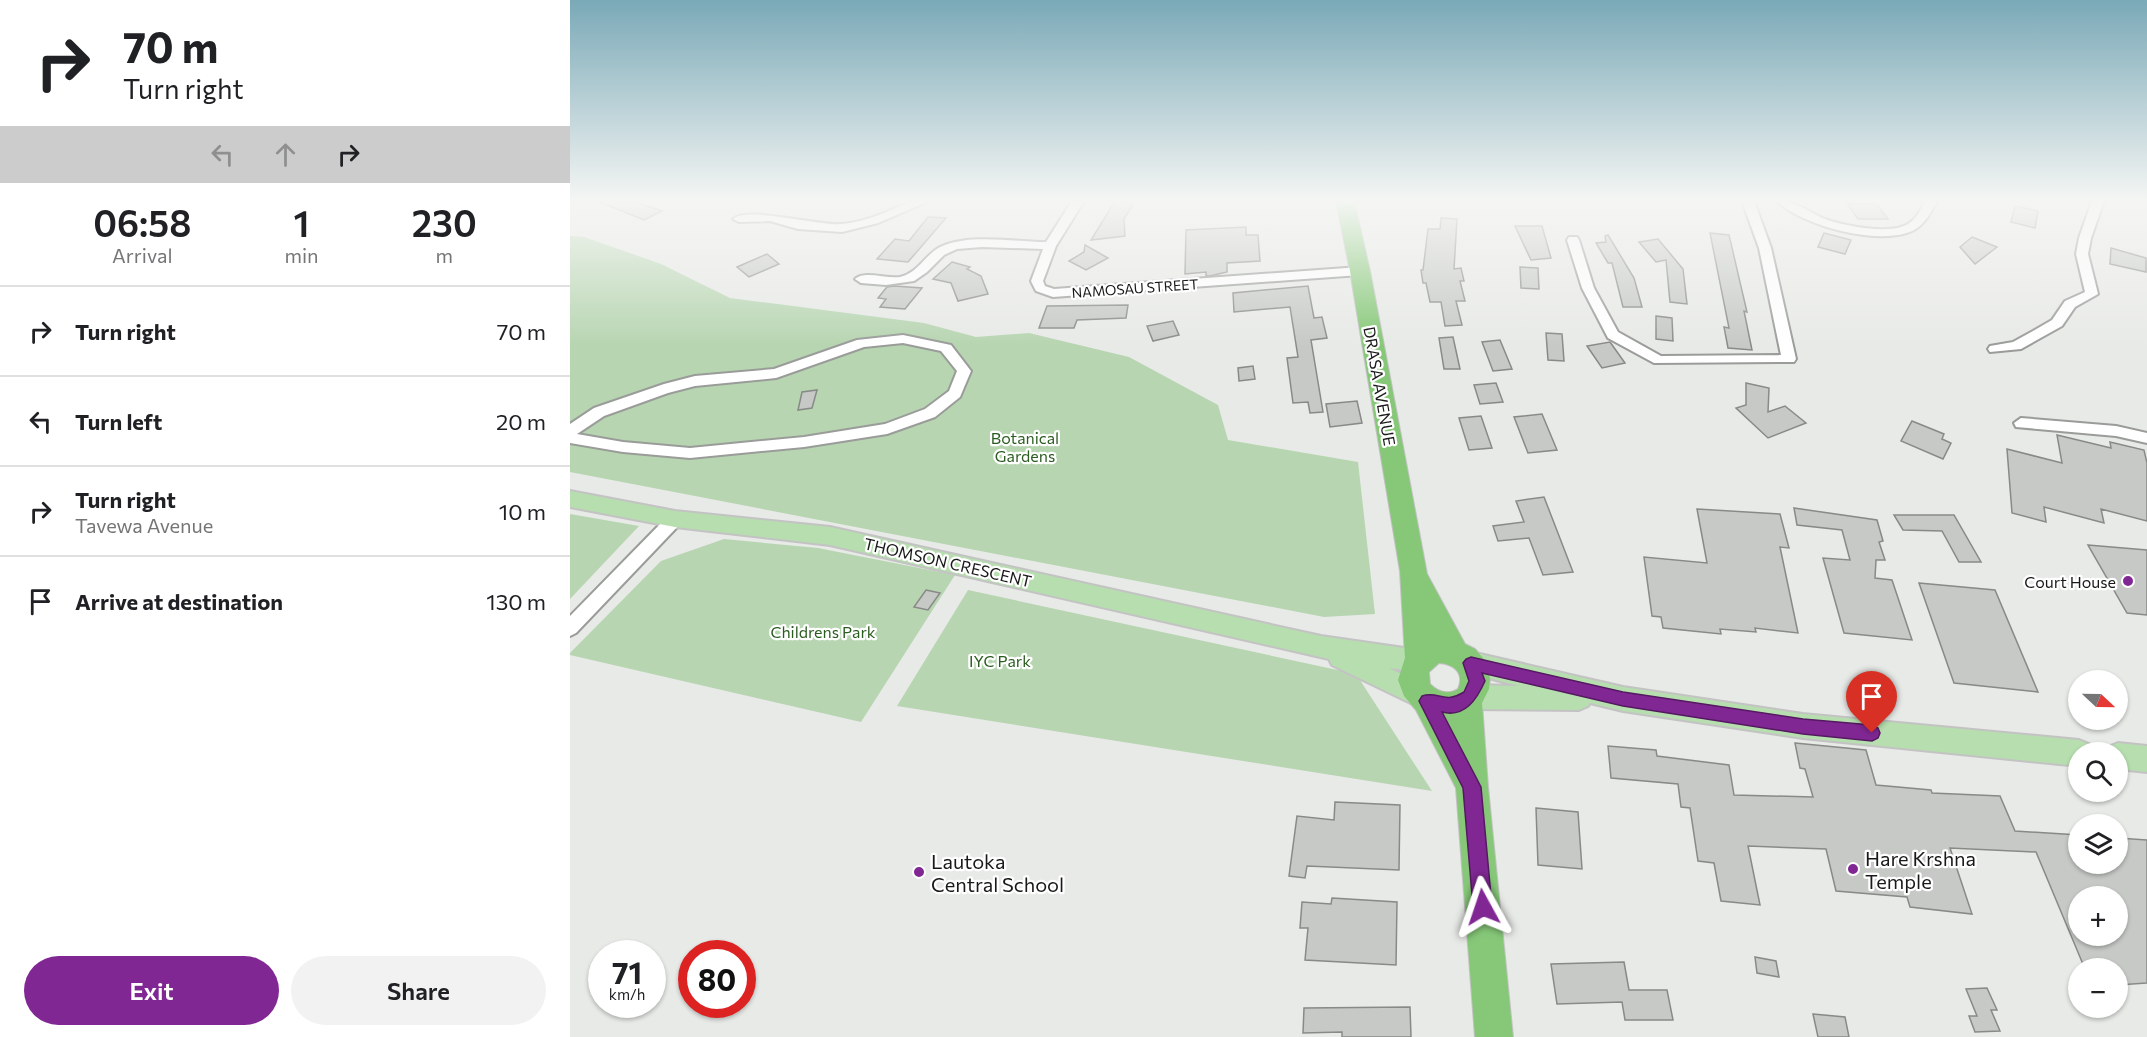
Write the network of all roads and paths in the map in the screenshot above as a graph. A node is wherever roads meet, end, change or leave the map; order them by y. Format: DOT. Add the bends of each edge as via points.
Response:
graph roads {
  1 [pos="945,249"];
  2 [pos="1049,249"];
  3 [pos="1356,249"];
  4 [pos="1576,249"];
  5 [pos="1765,249"];
  6 [pos="2084,249"];
  7 [pos="1360,271"];
  8 [pos="861,279"];
  9 [pos="1995,349"];
  10 [pos="2021,423"];
  11 [pos="570,431"];
  12 [pos="570,438"];
  13 [pos="2147,438"];
  14 [pos="570,499"];
  15 [pos="675,519"];
  16 [pos="1413,571"];
  17 [pos="570,628"];
  18 [pos="1321,647"];
  19 [pos="1463,658"];
  20 [pos="1419,660"];
  21 [pos="1424,698"];
  22 [pos="1468,698"];
  23 [pos="1623,699"];
  24 [pos="2068,752"];
  25 [pos="2128,757"];
  26 [pos="2147,759"];
  27 [pos="1472,787"];
  28 [pos="1494,1037"];
  1 -- 8 [label="street" via="904,281"];
  2 -- 7 [label="street, NAMOSAU STREET" via="1037,281 1040,288 1053,293"];
  3 -- 7 [label="highway, DRASA AVENUE"];
  4 -- 5 [label="street" via="1588,288 1613,335 1659,360 1789,359"];
  6 -- 9 [label="street" via="2083,261 2092,294 2070,304 2057,323 2038,334 2016,346"];
  7 -- 16 [label="highway, DRASA AVENUE"];
  10 -- 13 [label="street" via="2116,431"];
  11 -- 12 [label="street" via="599,412 664,389 695,381 776,373 862,343 903,339 946,348 964,371 955,394 930,413 887,429 690,453"];
  14 -- 15 [label="main road, THOMSON CRESCENT"];
  15 -- 17 [label="street"];
  15 -- 18 [label="main road, THOMSON CRESCENT" via="830,536"];
  16 -- 19 [label="highway, DRASA AVENUE"];
  16 -- 20 [label="highway, DRASA AVENUE"];
  18 -- 20 [label="main road, THOMSON CRESCENT"];
  18 -- 21 [label="main road, THOMSON CRESCENT"];
  19 -- 20 [label="highway" via="1436,650"];
  19 -- 22 [label="highway" via="1477,681"];
  19 -- 23 [label="main road"];
  20 -- 21 [label="highway" via="1412,678"];
  21 -- 22 [label="highway" via="1448,706"];
  21 -- 27 [label="highway"];
  22 -- 23 [label="main road"];
  22 -- 27 [label="highway"];
  23 -- 24 [label="main road" via="1803,726"];
  25 -- 26 [label="main road"];
  27 -- 28 [label="highway"];
}
